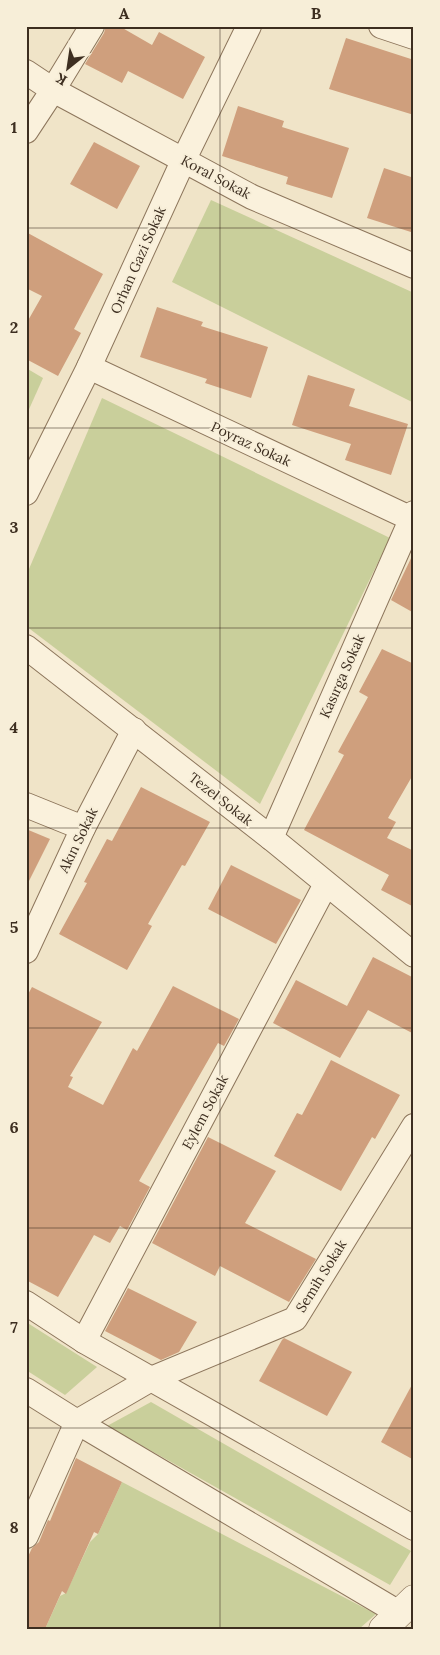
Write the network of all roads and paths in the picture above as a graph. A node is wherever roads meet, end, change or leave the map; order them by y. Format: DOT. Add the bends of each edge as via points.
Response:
graph roads {
  1 [pos="92,26"];
  2 [pos="249,26"];
  3 [pos="381,26"];
  4 [pos="414,37"];
  5 [pos="26,72"];
  6 [pos="54,90"];
  7 [pos="26,131"];
  8 [pos="184,159"];
  9 [pos="414,266"];
  10 [pos="89,367"];
  11 [pos="26,493"];
  12 [pos="413,518"];
  13 [pos="26,646"];
  14 [pos="134,730"];
  15 [pos="26,806"];
  16 [pos="83,828"];
  17 [pos="271,838"];
  18 [pos="326,884"];
  19 [pos="26,951"];
  20 [pos="414,955"];
  21 [pos="414,1126"];
  22 [pos="26,1303"];
  23 [pos="84,1341"];
  24 [pos="151,1379"];
  25 [pos="26,1390"];
  26 [pos="77,1422"];
  27 [pos="414,1528"];
  28 [pos="26,1536"];
  29 [pos="399,1614"];
  1 -- 6 [label="street"];
  2 -- 8 [label="street, Orhan Gazi Sokak"];
  3 -- 4 [label="street"];
  5 -- 6 [label="street, Koral Sokak"];
  6 -- 7 [label="street"];
  6 -- 8 [label="street, Koral Sokak"];
  8 -- 9 [label="street, Koral Sokak" via="252,197"];
  8 -- 10 [label="street, Orhan Gazi Sokak"];
  10 -- 11 [label="street, Orhan Gazi Sokak"];
  10 -- 12 [label="street, Poyraz Sokak"];
  12 -- 17 [label="street, Kasırga Sokak"];
  13 -- 14 [label="street, Tezel Sokak"];
  14 -- 16 [label="street, Akın Sokak"];
  14 -- 17 [label="street, Tezel Sokak"];
  15 -- 16 [label="street"];
  16 -- 19 [label="street, Akın Sokak"];
  17 -- 18 [label="street, Tezel Sokak"];
  18 -- 20 [label="street, Tezel Sokak"];
  18 -- 23 [label="street, Eylem Sokak"];
  21 -- 24 [label="street, Semih Sokak" via="295,1319"];
  22 -- 23 [label="street"];
  23 -- 24 [label="street"];
  24 -- 26 [label="street, Semih Sokak"];
  24 -- 27 [label="street"];
  25 -- 26 [label="street"];
  26 -- 28 [label="street"];
  26 -- 29 [label="street"];
}
